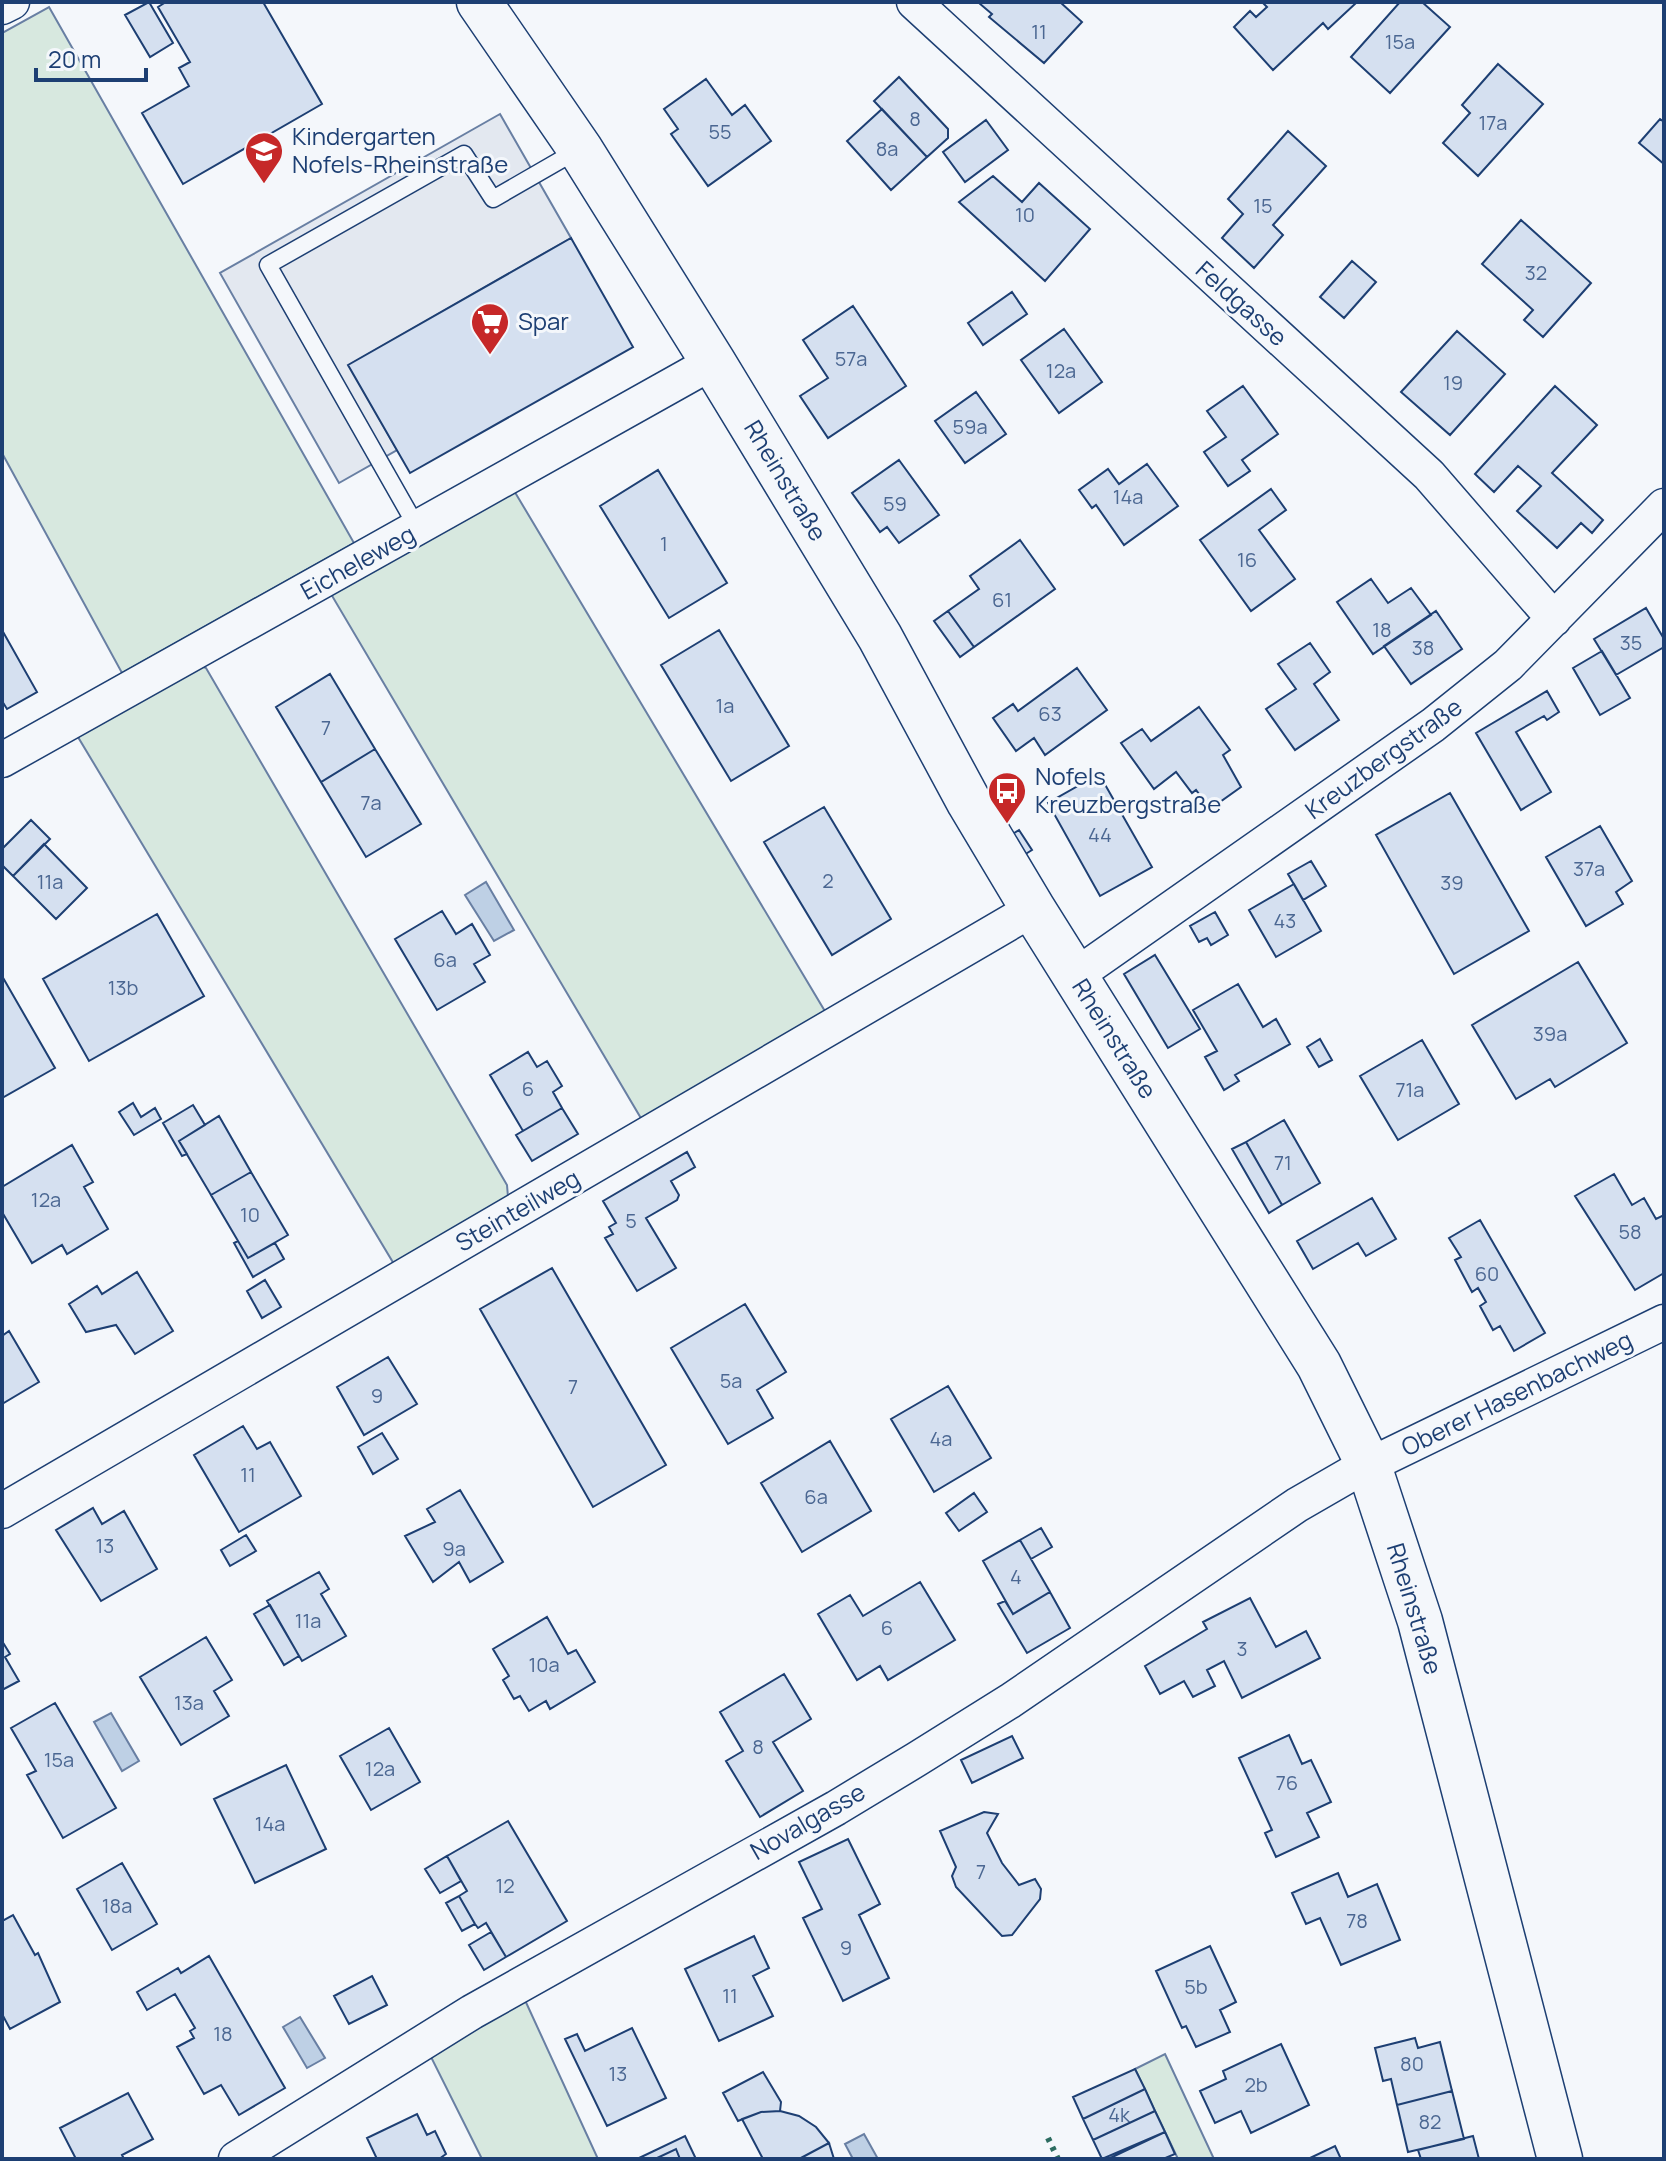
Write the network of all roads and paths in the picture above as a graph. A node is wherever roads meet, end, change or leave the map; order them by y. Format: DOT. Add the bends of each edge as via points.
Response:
graph roads {
  1 [pos="12,2"];
  2 [pos="479,2"];
  3 [pos="914,2"];
  4 [pos="2,7"];
  5 [pos="580,149"];
  6 [pos="713,362"];
  7 [pos="1664,506"];
  8 [pos="418,529"];
  9 [pos="1554,619"];
  10 [pos="2,760"];
  11 [pos="1033,909"];
  12 [pos="1075,976"];
  13 [pos="1664,1322"];
  14 [pos="1369,1466"];
  15 [pos="2,1511"];
  16 [pos="236,2159"];
  17 [pos="1560,2159"];
  1 -- 4 [label="street"];
  2 -- 5 [label="main road, Rheinstraße"];
  3 -- 9 [label="street, Feldgasse" via="1429,475"];
  5 -- 6 [label="main road, Rheinstraße"];
  5 -- 8 [label="lane" via="493,199 464,154 268,265"];
  6 -- 8 [label="street, Eicheleweg"];
  6 -- 11 [label="main road, Rheinstraße" via="880,637"];
  7 -- 9 [label="street, Kreuzbergstraße"];
  8 -- 10 [label="street, Eicheleweg"];
  9 -- 12 [label="street, Kreuzbergstraße" via="1508,665 1380,766"];
  11 -- 12 [label="main road, Rheinstraße"];
  11 -- 15 [label="street, Steinteilweg"];
  12 -- 14 [label="main road, Rheinstraße" via="1319,1365"];
  13 -- 14 [label="street, Oberer Hasenbachweg"];
  14 -- 16 [label="street, Novalgasse" via="1297,1505 1010,1701 876,1783 472,2012"];
  14 -- 17 [label="main road, Rheinstraße" via="1420,1621"];
}
